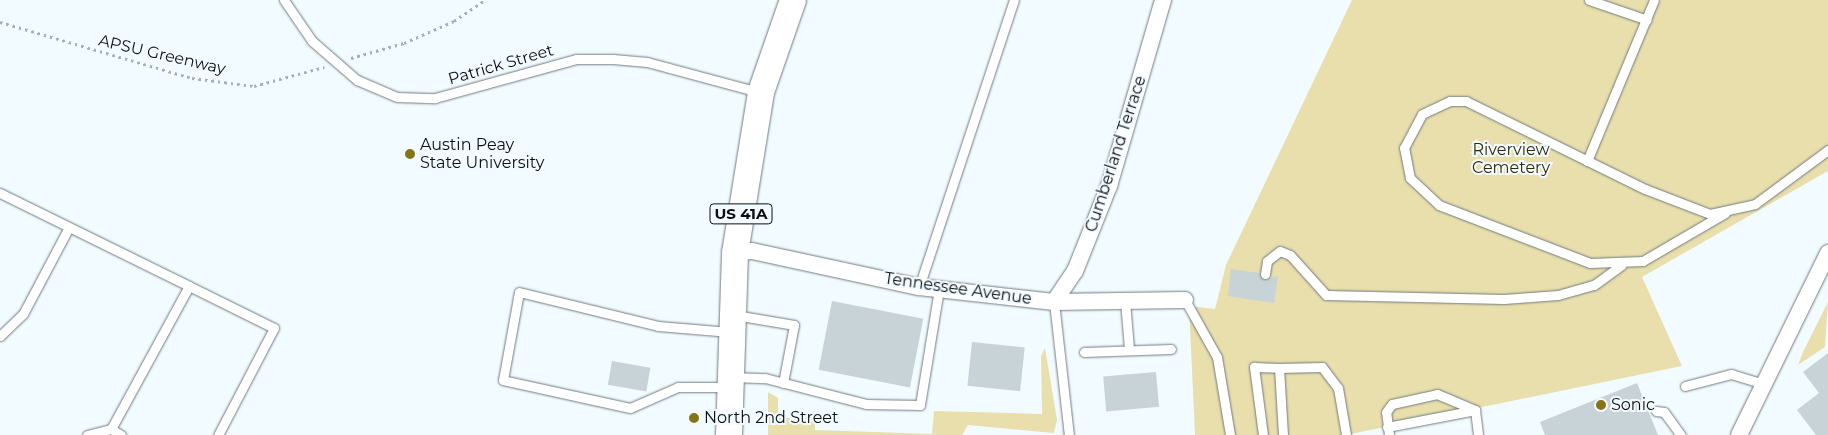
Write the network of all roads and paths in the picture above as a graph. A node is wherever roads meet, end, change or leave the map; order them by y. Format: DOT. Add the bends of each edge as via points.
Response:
graph roads {
  1 [pos="284,0"];
  2 [pos="485,0"];
  3 [pos="792,0"];
  4 [pos="1014,0"];
  5 [pos="1164,0"];
  6 [pos="1589,0"];
  7 [pos="1654,0"];
  8 [pos="1646,20"];
  9 [pos="0,22"];
  10 [pos="336,62"];
  11 [pos="761,92"];
  12 [pos="1828,150"];
  13 [pos="1587,160"];
  14 [pos="0,193"];
  15 [pos="1725,213"];
  16 [pos="69,227"];
  17 [pos="735,253"];
  18 [pos="1828,253"];
  19 [pos="1622,265"];
  20 [pos="1264,274"];
  21 [pos="189,286"];
  22 [pos="919,287"];
  23 [pos="939,289"];
  24 [pos="1185,300"];
  25 [pos="1125,301"];
  26 [pos="1054,302"];
  27 [pos="731,323"];
  28 [pos="0,336"];
  29 [pos="1171,348"];
  30 [pos="1129,349"];
  31 [pos="1084,352"];
  32 [pos="1279,368"];
  33 [pos="729,382"];
  34 [pos="783,383"];
  35 [pos="1766,385"];
  36 [pos="1685,386"];
  37 [pos="1475,410"];
  38 [pos="1656,411"];
  39 [pos="111,429"];
  40 [pos="1388,431"];
  41 [pos="87,435"];
  42 [pos="121,435"];
  43 [pos="218,435"];
  44 [pos="729,435"];
  45 [pos="1069,435"];
  46 [pos="1230,435"];
  47 [pos="1263,435"];
  48 [pos="1283,435"];
  49 [pos="1346,435"];
  50 [pos="1478,435"];
  51 [pos="1681,435"];
  52 [pos="1739,435"];
  1 -- 10 [label="lane, Patrick Street" via="312,41"];
  2 -- 10 [label="path, APSU Greenway" via="454,21 404,43"];
  3 -- 11 [label="main road, US 41A"];
  4 -- 22 [label="lane"];
  5 -- 26 [label="street, Cumberland Terrace" via="1109,186 1076,271"];
  6 -- 8 [label="lane"];
  7 -- 8 [label="lane"];
  8 -- 13 [label="lane"];
  9 -- 10 [label="path, APSU Greenway" via="183,75 254,86"];
  10 -- 11 [label="lane, Patrick Street" via="379,92 419,101 576,59 647,62"];
  11 -- 17 [label="main road, US 41A"];
  12 -- 15 [label="lane" via="1755,204"];
  13 -- 15 [label="lane" via="1691,208"];
  13 -- 19 [label="lane" via="1466,101 1443,104 1422,114 1404,148 1410,178 1439,205 1590,264"];
  14 -- 16 [label="lane"];
  15 -- 19 [label="lane" via="1643,261"];
  16 -- 21 [label="lane"];
  16 -- 28 [label="lane" via="24,314"];
  17 -- 22 [label="street, Tennessee Avenue" via="752,251"];
  17 -- 27 [label="main road, US 41A"];
  18 -- 35 [label="street"];
  19 -- 20 [label="lane" via="1594,285 1558,294 1504,299 1326,296 1290,255 1280,251 1267,261"];
  21 -- 39 [label="lane"];
  21 -- 43 [label="lane" via="274,328"];
  22 -- 23 [label="street, Tennessee Avenue"];
  23 -- 26 [label="street, Tennessee Avenue"];
  23 -- 34 [label="lane" via="920,405 866,404"];
  24 -- 25 [label="street, Tennessee Avenue"];
  24 -- 46 [label="lane" via="1217,357"];
  25 -- 26 [label="street, Tennessee Avenue"];
  25 -- 30 [label="lane"];
  26 -- 45 [label="lane"];
  27 -- 33 [label="main road, US 41A"];
  27 -- 33 [label="lane" via="658,326 519,292 502,380 630,408 678,388"];
  27 -- 34 [label="lane" via="794,325"];
  29 -- 30 [label="lane"];
  30 -- 31 [label="lane"];
  32 -- 47 [label="lane" via="1254,367"];
  32 -- 48 [label="lane"];
  32 -- 49 [label="lane" via="1322,367 1338,388"];
  33 -- 34 [label="lane"];
  33 -- 44 [label="main road, US 41A"];
  35 -- 36 [label="lane" via="1731,374"];
  35 -- 52 [label="street"];
  37 -- 40 [label="lane"];
  37 -- 40 [label="lane" via="1455,398 1422,395 1392,404 1386,412"];
  37 -- 50 [label="lane"];
  38 -- 51 [label="lane" via="1664,412"];
  39 -- 41 [label="lane"];
  39 -- 42 [label="lane"];
}
